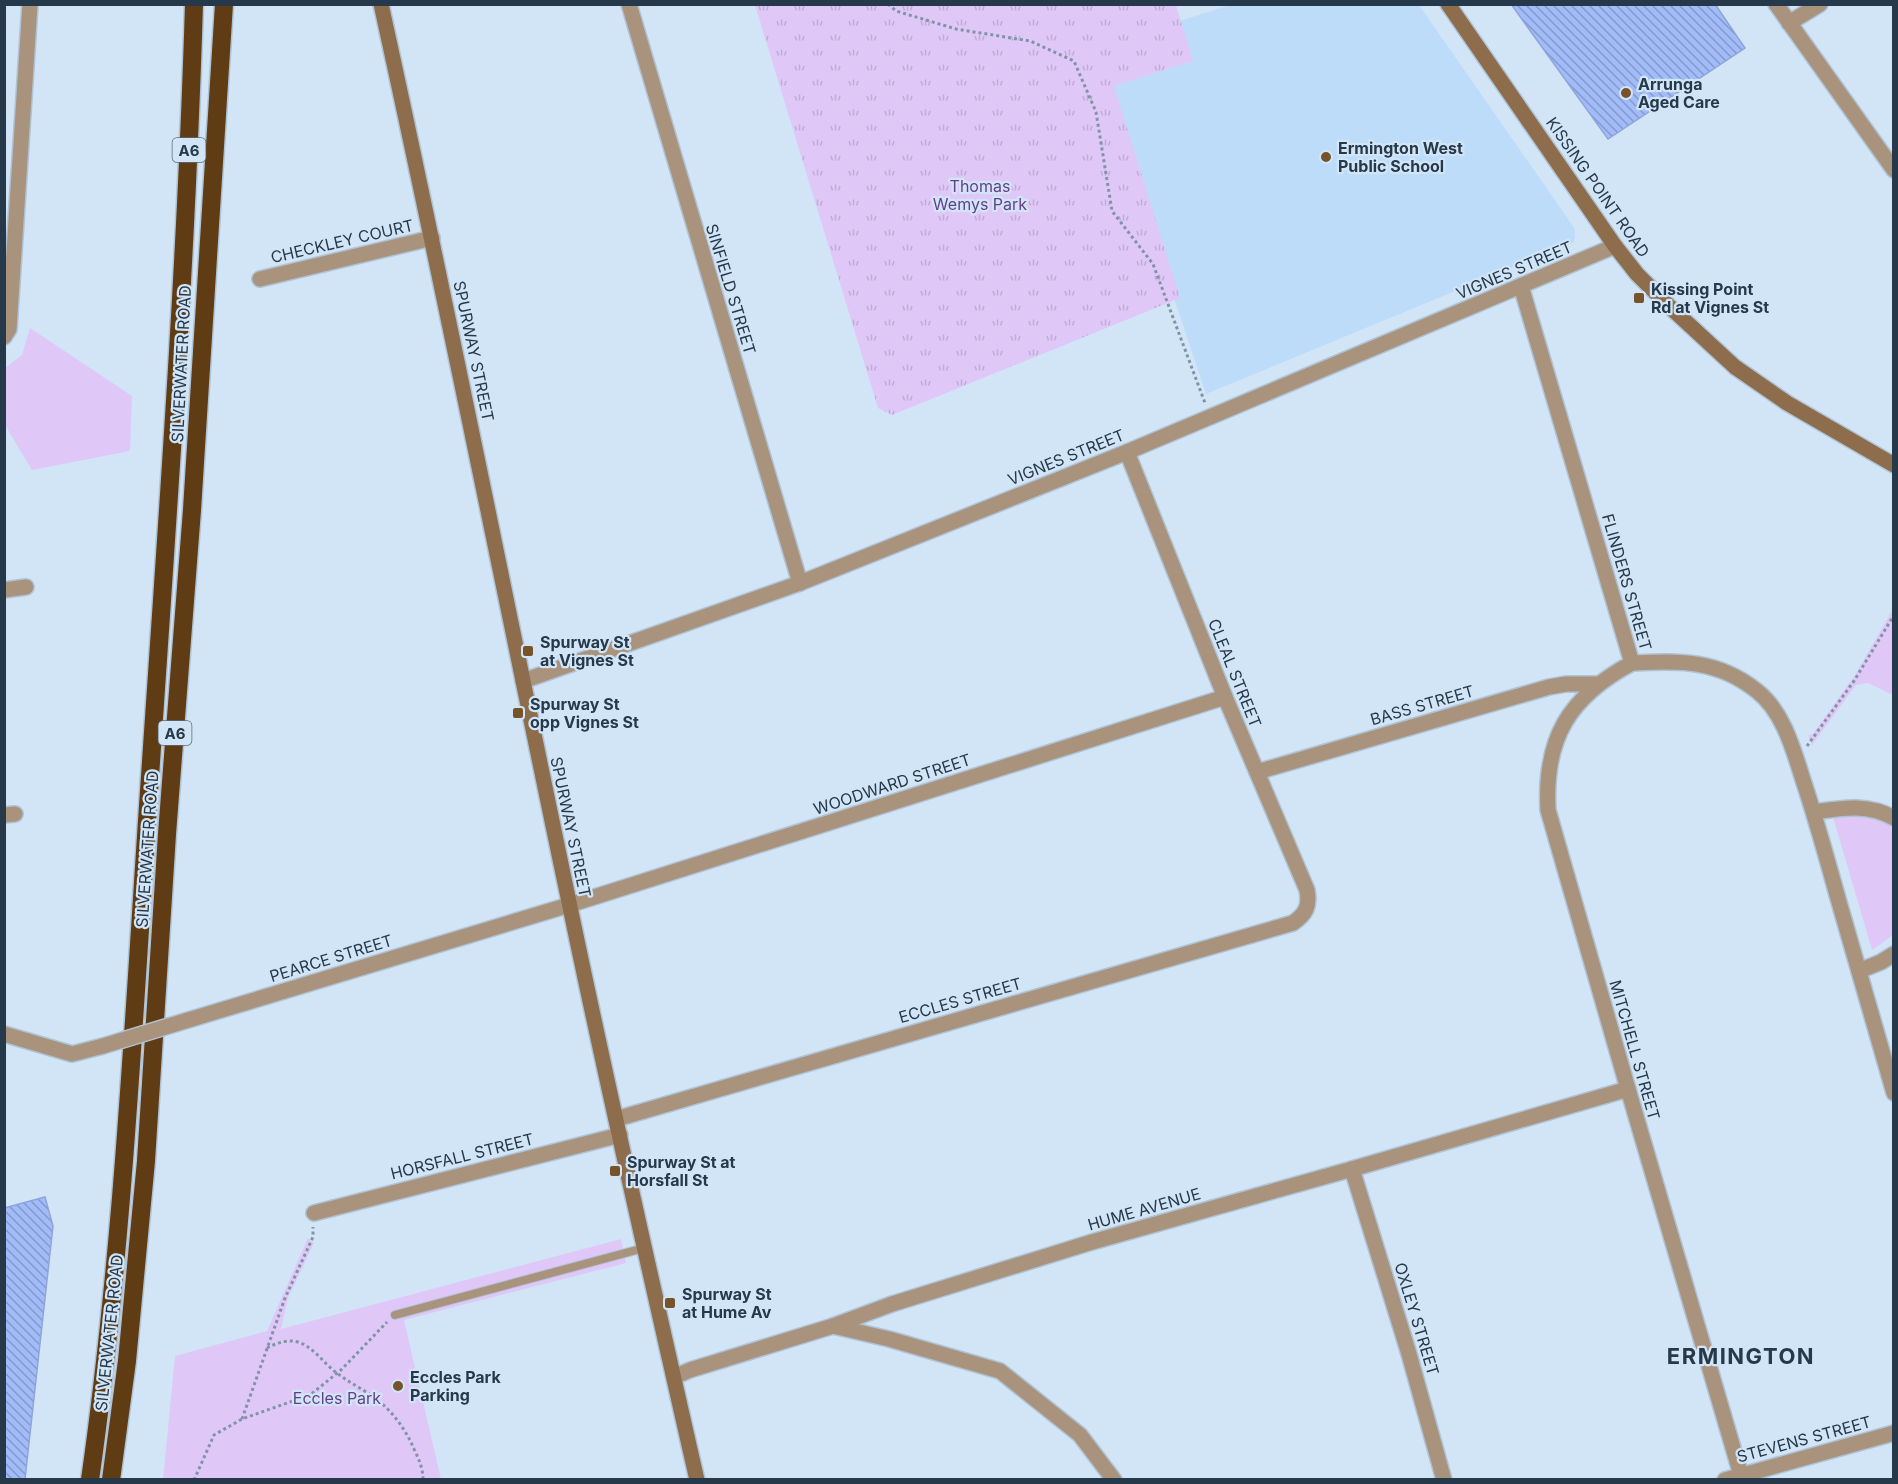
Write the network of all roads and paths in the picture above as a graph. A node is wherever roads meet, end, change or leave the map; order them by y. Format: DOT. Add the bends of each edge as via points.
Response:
graph roads {
  1 [pos="30,4"];
  2 [pos="194,4"];
  3 [pos="224,4"];
  4 [pos="381,4"];
  5 [pos="629,4"];
  6 [pos="888,4"];
  7 [pos="1448,4"];
  8 [pos="1776,4"];
  9 [pos="1820,4"];
  10 [pos="1790,23"];
  11 [pos="1893,170"];
  12 [pos="432,238"];
  13 [pos="1615,246"];
  14 [pos="260,279"];
  15 [pos="1521,286"];
  16 [pos="4,337"];
  17 [pos="1210,417"];
  18 [pos="1127,452"];
  19 [pos="1893,465"];
  20 [pos="800,583"];
  21 [pos="26,587"];
  22 [pos="4,590"];
  23 [pos="1893,615"];
  24 [pos="1632,663"];
  25 [pos="523,681"];
  26 [pos="1598,684"];
  27 [pos="1225,697"];
  28 [pos="1809,744"];
  29 [pos="1257,772"];
  30 [pos="1814,812"];
  31 [pos="1893,818"];
  32 [pos="569,905"];
  33 [pos="1308,908"];
  34 [pos="1893,954"];
  35 [pos="1859,971"];
  36 [pos="4,1034"];
  37 [pos="1628,1089"];
  38 [pos="1893,1093"];
  39 [pos="616,1119"];
  40 [pos="620,1135"];
  41 [pos="1352,1170"];
  42 [pos="314,1213"];
  43 [pos="644,1248"];
  44 [pos="395,1315"];
  45 [pos="833,1326"];
  46 [pos="267,1348"];
  47 [pos="337,1373"];
  48 [pos="674,1377"];
  49 [pos="243,1419"];
  50 [pos="1893,1433"];
  51 [pos="1741,1475"];
  52 [pos="90,1479"];
  53 [pos="111,1479"];
  54 [pos="194,1479"];
  55 [pos="423,1479"];
  56 [pos="697,1479"];
  57 [pos="1114,1479"];
  58 [pos="1444,1479"];
  59 [pos="1725,1479"];
  1 -- 16 [label="street" via="9,329"];
  2 -- 52 [label="highway, SILVERWATER ROAD / A6" via="182,295 124,1159"];
  3 -- 53 [label="highway, SILVERWATER ROAD / A6" via="146,1161"];
  4 -- 12 [label="street, SPURWAY STREET"];
  5 -- 20 [label="street, SINFIELD STREET"];
  6 -- 17 [label="path" via="896,11 956,29 1030,41 1074,61 1096,112 1112,211 1154,264"];
  7 -- 13 [label="street, KISSING POINT ROAD"];
  8 -- 10 [label="street"];
  9 -- 10 [label="street"];
  10 -- 11 [label="street"];
  12 -- 14 [label="street, CHECKLEY COURT"];
  12 -- 25 [label="street, SPURWAY STREET"];
  13 -- 15 [label="street, VIGNES STREET"];
  13 -- 19 [label="street, KISSING POINT ROAD" via="1637,274 1735,367 1787,403"];
  15 -- 17 [label="street, VIGNES STREET"];
  15 -- 24 [label="street, FLINDERS STREET"];
  17 -- 18 [label="street, VIGNES STREET"];
  18 -- 20 [label="street, VIGNES STREET"];
  18 -- 27 [label="street, CLEAL STREET"];
  20 -- 25 [label="street, VIGNES STREET"];
  21 -- 22 [label="street"];
  23 -- 28 [label="path" via="1854,681"];
  24 -- 26 [label="street, MITCHELL STREET"];
  24 -- 30 [label="street, FLINDERS STREET" via="1666,661 1708,666 1759,692 1773,708 1787,735"];
  25 -- 32 [label="street, SPURWAY STREET"];
  26 -- 29 [label="street, BASS STREET" via="1549,687"];
  26 -- 37 [label="street, MITCHELL STREET" via="1567,719 1554,746 1547,785 1548,810"];
  27 -- 29 [label="street, CLEAL STREET"];
  27 -- 32 [label="street, WOODWARD STREET"];
  29 -- 33 [label="street, CLEAL STREET" via="1307,890"];
  30 -- 31 [label="street" via="1856,807 1881,811"];
  30 -- 35 [label="street, FLINDERS STREET"];
  32 -- 36 [label="street, PEARCE STREET, bridge" via="72,1054"];
  32 -- 39 [label="street, SPURWAY STREET"];
  33 -- 39 [label="street, ECCLES STREET" via="1293,923"];
  34 -- 35 [label="street"];
  35 -- 38 [label="street, FLINDERS STREET"];
  37 -- 41 [label="street, HUME AVENUE"];
  37 -- 51 [label="street, MITCHELL STREET"];
  39 -- 40 [label="street, SPURWAY STREET"];
  40 -- 42 [label="street, HORSFALL STREET"];
  40 -- 43 [label="street, SPURWAY STREET"];
  41 -- 45 [label="street, HUME AVENUE" via="1092,1242"];
  41 -- 58 [label="street, OXLEY STREET"];
  42 -- 46 [label="path" via="313,1237"];
  43 -- 44 [label="lane"];
  43 -- 48 [label="street, SPURWAY STREET"];
  44 -- 47 [label="path"];
  45 -- 48 [label="street, HUME AVENUE"];
  45 -- 57 [label="street" via="1000,1371 1080,1435"];
  46 -- 47 [label="path" via="291,1341 301,1343"];
  46 -- 49 [label="path"];
  47 -- 49 [label="path" via="310,1395"];
  47 -- 55 [label="path" via="373,1396 393,1415 408,1435 423,1469"];
  48 -- 56 [label="street, SPURWAY STREET"];
  49 -- 54 [label="path" via="214,1435"];
  50 -- 51 [label="street, STEVENS STREET"];
  51 -- 59 [label="street, STEVENS STREET"];
}
